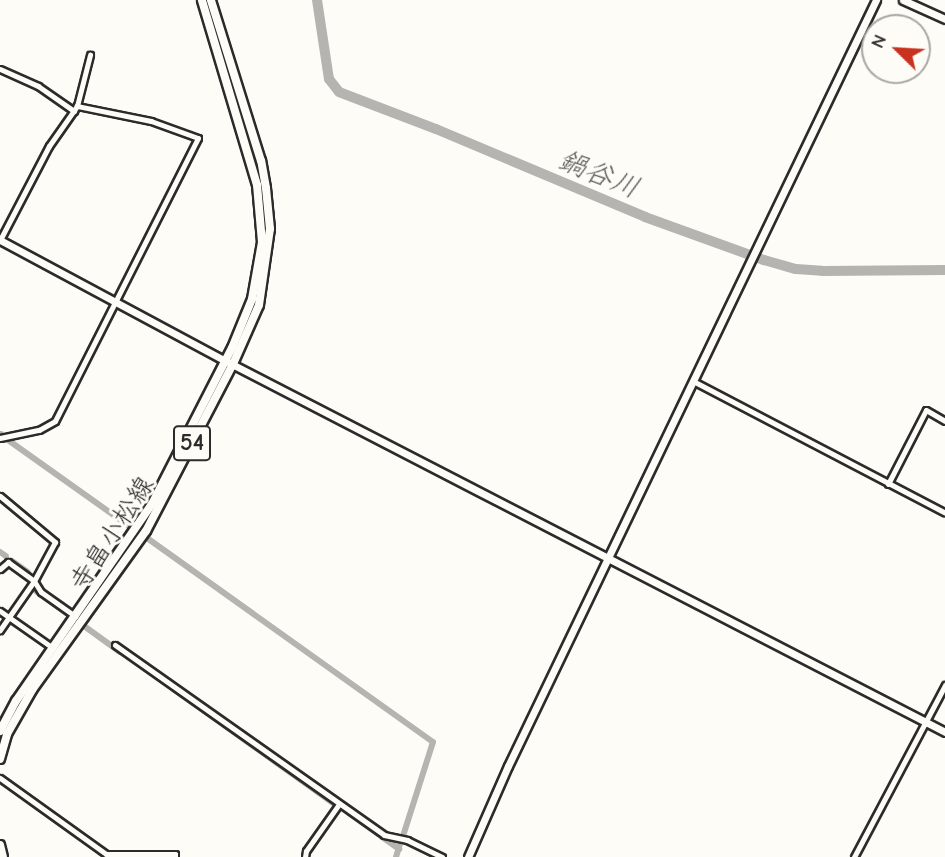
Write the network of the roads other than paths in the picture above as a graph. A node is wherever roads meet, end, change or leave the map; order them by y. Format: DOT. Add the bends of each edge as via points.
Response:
graph roads {
  1 [pos="202,0"];
  2 [pos="211,0"];
  3 [pos="876,0"];
  4 [pos="903,0"];
  5 [pos="945,19"];
  6 [pos="90,55"];
  7 [pos="0,69"];
  8 [pos="75,108"];
  9 [pos="0,240"];
  10 [pos="115,300"];
  11 [pos="229,363"];
  12 [pos="693,381"];
  13 [pos="945,421"];
  14 [pos="0,438"];
  15 [pos="888,484"];
  16 [pos="0,496"];
  17 [pos="945,513"];
  18 [pos="608,556"];
  19 [pos="0,569"];
  20 [pos="34,581"];
  21 [pos="0,611"];
  22 [pos="75,616"];
  23 [pos="9,617"];
  24 [pos="0,630"];
  25 [pos="115,645"];
  26 [pos="53,648"];
  27 [pos="945,685"];
  28 [pos="926,722"];
  29 [pos="0,731"];
  30 [pos="945,732"];
  31 [pos="0,759"];
  32 [pos="0,778"];
  33 [pos="339,803"];
  34 [pos="0,845"];
  35 [pos="3,857"];
  36 [pos="175,857"];
  37 [pos="305,857"];
  38 [pos="442,857"];
  39 [pos="468,857"];
  40 [pos="854,857"];
  1 -- 11 [label="main road, 寺畠小松線 / 54" via="246,137 261,216 261,257 255,285"];
  2 -- 11 [label="main road, 寺畠小松線 / 54" via="261,161 269,219 268,259 259,305"];
  3 -- 12 [label="street"];
  4 -- 5 [label="street"];
  6 -- 8 [label="street"];
  7 -- 8 [label="street"];
  8 -- 9 [label="street" via="49,146"];
  8 -- 10 [label="street" via="151,121 198,138"];
  9 -- 10 [label="street"];
  10 -- 11 [label="street"];
  10 -- 14 [label="street" via="55,421 39,430"];
  11 -- 18 [label="street"];
  11 -- 22 [label="main road, 寺畠小松線 / 54" via="152,503"];
  11 -- 31 [label="main road, 寺畠小松線 / 54" via="146,531 27,699 7,734"];
  12 -- 15 [label="street"];
  12 -- 18 [label="street"];
  13 -- 15 [label="street" via="926,410"];
  15 -- 17 [label="street"];
  16 -- 20 [label="street" via="55,542"];
  18 -- 28 [label="street"];
  18 -- 39 [label="street"];
  19 -- 20 [label="street" via="8,562"];
  20 -- 22 [label="street" via="41,592"];
  20 -- 23 [label="street"];
  21 -- 23 [label="street"];
  22 -- 26 [label="main road, 寺畠小松線 / 54"];
  23 -- 24 [label="street"];
  23 -- 26 [label="street"];
  25 -- 33 [label="street"];
  26 -- 29 [label="main road, 寺畠小松線 / 54"];
  27 -- 28 [label="street"];
  28 -- 30 [label="street"];
  28 -- 40 [label="street"];
  32 -- 36 [label="street" via="106,854"];
  33 -- 37 [label="street"];
  33 -- 38 [label="street" via="384,835 407,839"];
  34 -- 35 [label="main road"];
}
